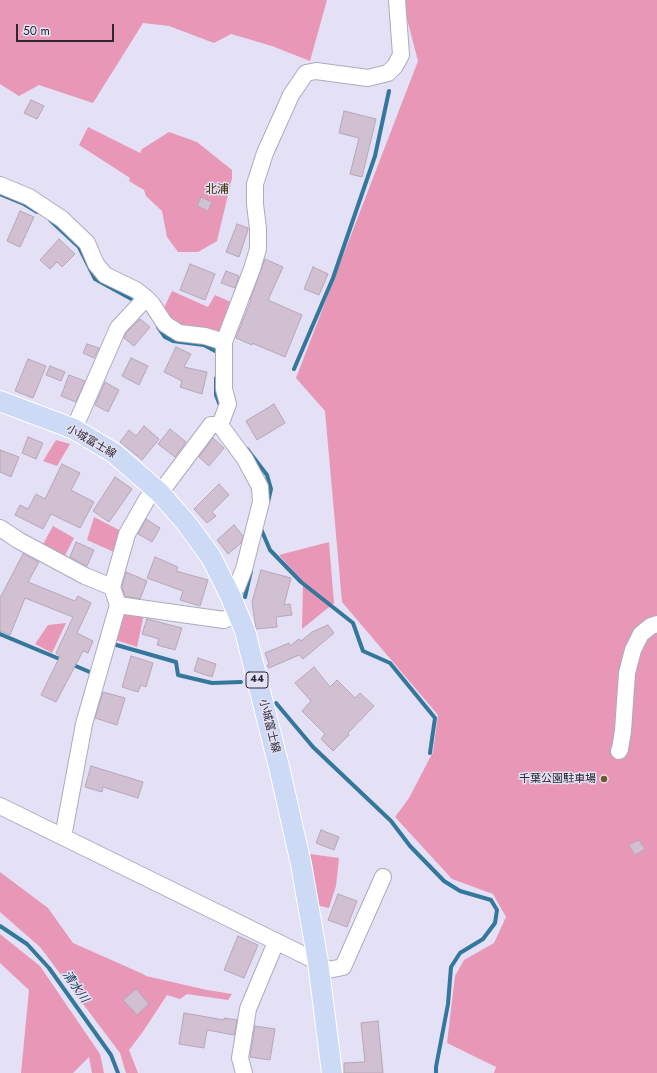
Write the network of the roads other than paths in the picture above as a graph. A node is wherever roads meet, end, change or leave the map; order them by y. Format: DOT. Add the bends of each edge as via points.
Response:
graph roads {
  1 [pos="397,0"];
  2 [pos="0,185"];
  3 [pos="140,303"];
  4 [pos="224,342"];
  5 [pos="0,400"];
  6 [pos="220,425"];
  7 [pos="74,429"];
  8 [pos="153,496"];
  9 [pos="0,528"];
  10 [pos="112,587"];
  11 [pos="230,594"];
  12 [pos="118,606"];
  13 [pos="238,613"];
  14 [pos="657,624"];
  15 [pos="618,751"];
  16 [pos="0,806"];
  17 [pos="63,837"];
  18 [pos="383,877"];
  19 [pos="276,942"];
  20 [pos="318,962"];
  21 [pos="244,1073"];
  22 [pos="332,1073"];
  1 -- 4 [label="street" via="400,55 388,73 368,78 316,71 306,73 291,95 265,153 255,184 258,249"];
  2 -- 3 [label="street" via="29,197 62,219 87,243 96,264 105,275 136,290"];
  3 -- 4 [label="street" via="152,304 165,324 179,333 205,336"];
  3 -- 7 [label="street" via="118,328"];
  4 -- 6 [label="street" via="224,389 228,404"];
  5 -- 7 [label="main road, 小城富士線 / 44"];
  6 -- 8 [label="street" via="211,424"];
  6 -- 11 [label="street" via="245,459 260,487 261,502 244,569 237,587"];
  7 -- 8 [label="main road, 小城富士線 / 44" via="114,453"];
  8 -- 10 [label="street" via="127,534"];
  8 -- 11 [label="main road, 小城富士線 / 44" via="187,524 211,557"];
  9 -- 10 [label="street" via="86,576"];
  10 -- 12 [label="street"];
  11 -- 13 [label="main road, 小城富士線 / 44"];
  12 -- 13 [label="street" via="224,620"];
  12 -- 17 [label="street" via="84,724"];
  13 -- 20 [label="main road, 小城富士線 / 44" via="245,631 280,771 301,864"];
  14 -- 15 [label="street" via="650,626 641,634 633,650 627,673 623,731"];
  16 -- 17 [label="street"];
  17 -- 19 [label="street"];
  18 -- 20 [label="street" via="342,967 328,970"];
  19 -- 20 [label="street"];
  19 -- 21 [label="street" via="248,1009 240,1058"];
  20 -- 22 [label="main road, 小城富士線 / 44"];
}
